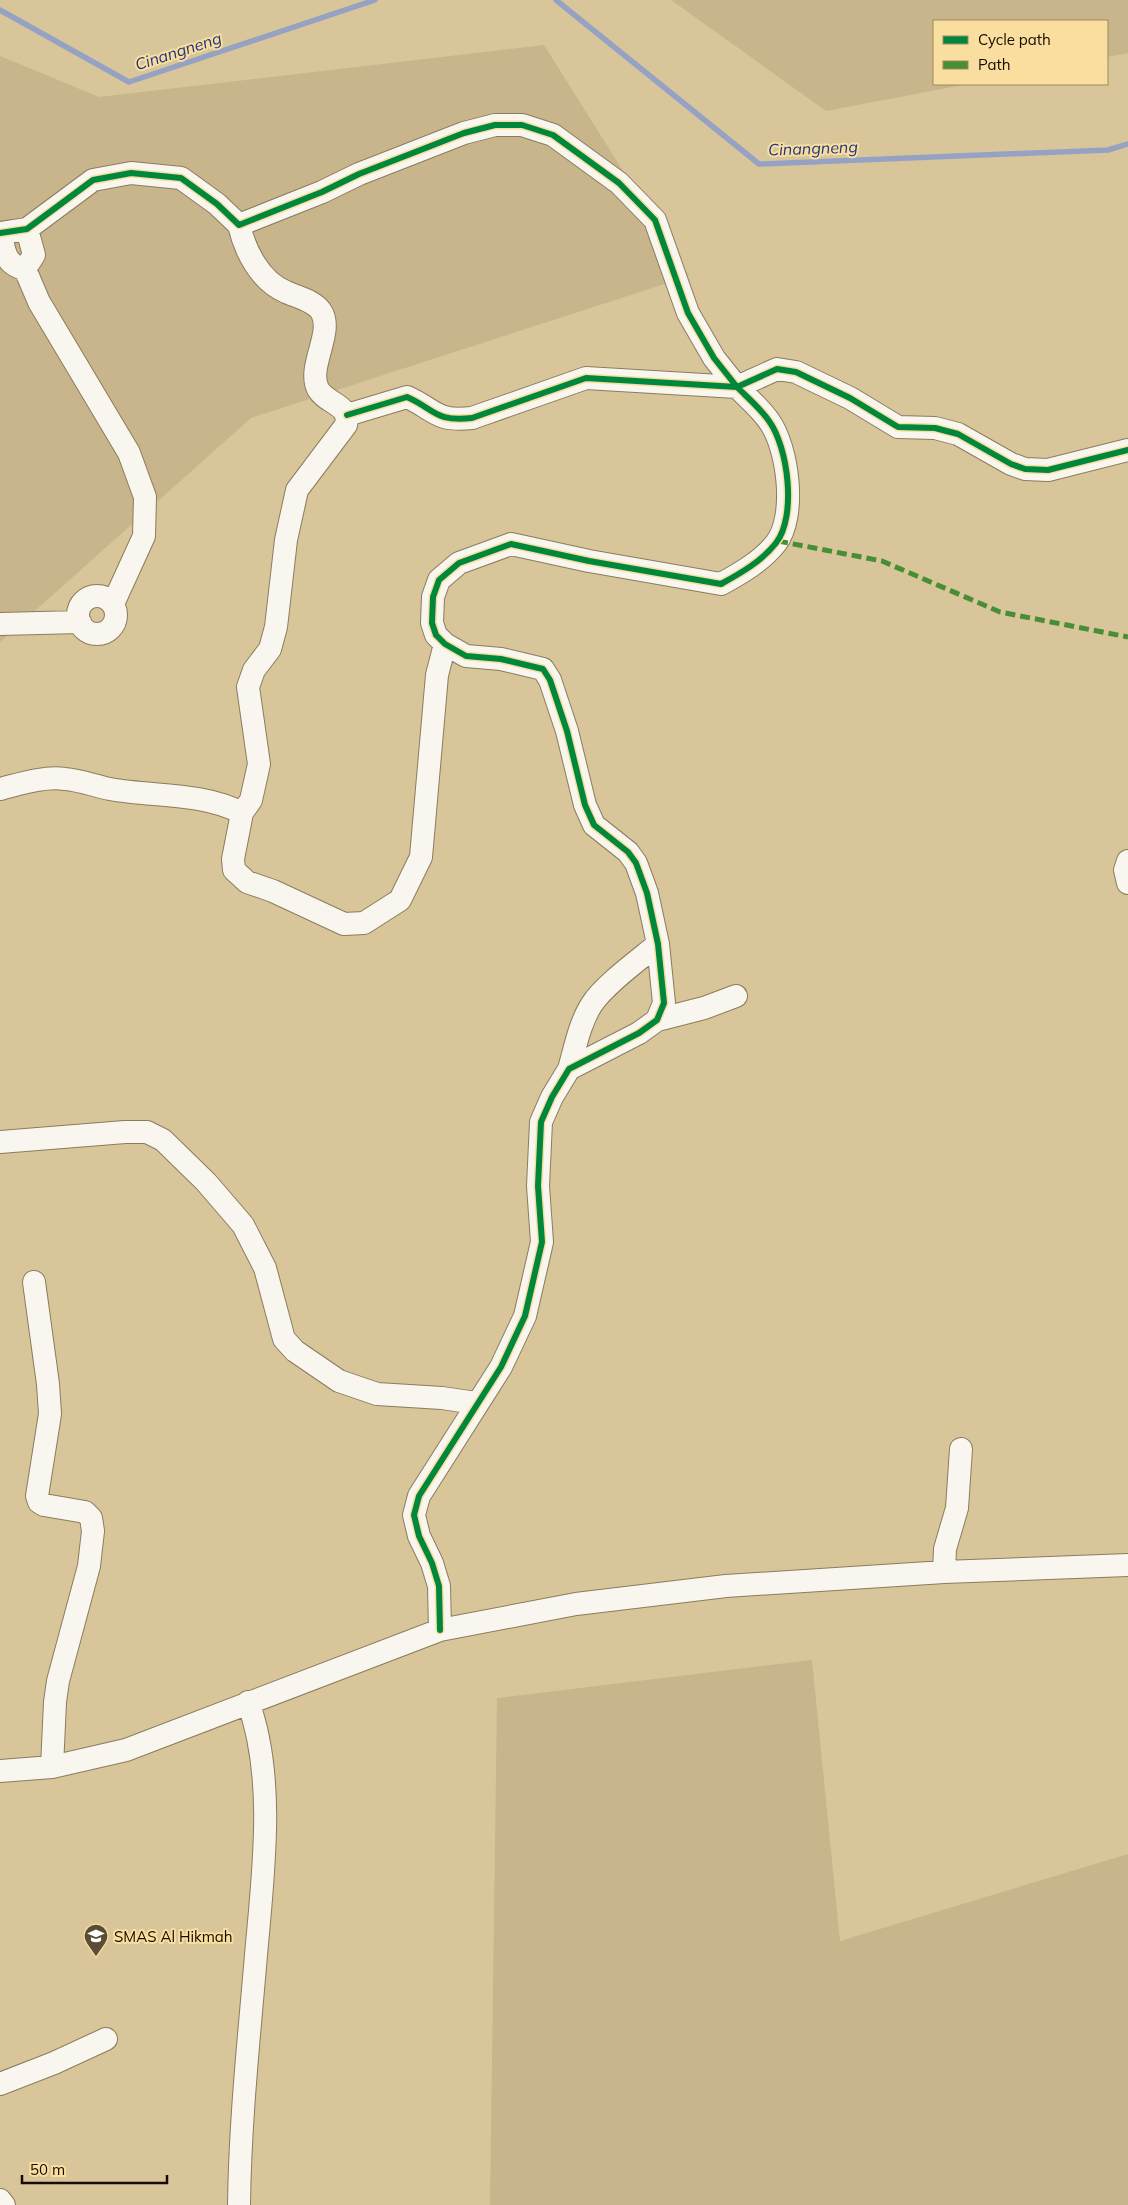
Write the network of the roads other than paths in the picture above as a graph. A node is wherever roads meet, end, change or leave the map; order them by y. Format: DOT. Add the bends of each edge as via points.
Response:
graph roads {
  1 [pos="239,225"];
  2 [pos="27,229"];
  3 [pos="1,233"];
  4 [pos="25,269"];
  5 [pos="737,387"];
  6 [pos="347,415"];
  7 [pos="1128,450"];
  8 [pos="0,624"];
  9 [pos="444,644"];
  10 [pos="0,789"];
  11 [pos="242,813"];
  12 [pos="1128,860"];
  13 [pos="1128,883"];
  14 [pos="658,944"];
  15 [pos="736,996"];
  16 [pos="657,1020"];
  17 [pos="569,1069"];
  18 [pos="0,1142"];
  19 [pos="34,1282"];
  20 [pos="476,1403"];
  21 [pos="961,1449"];
  22 [pos="1128,1565"];
  23 [pos="944,1572"];
  24 [pos="440,1630"];
  25 [pos="248,1702"];
  26 [pos="52,1767"];
  27 [pos="0,1771"];
  28 [pos="106,2039"];
  29 [pos="0,2084"];
  30 [pos="0,2200"];
  31 [pos="4,2205"];
  32 [pos="239,2205"];
  1 -- 2 [label="street" via="217,204 180,178 131,173 93,180"];
  1 -- 5 [label="street" via="464,133 495,125 522,125 538,130 553,135 619,184 655,220 688,313 714,358"];
  1 -- 6 [label="street" via="251,259 263,275 283,291 309,302 322,312 325,323 316,381 322,394"];
  2 -- 3 [label="street"];
  2 -- 4 [label="street" via="34,255"];
  3 -- 4 [label="street" via="7,259 16,267"];
  4 -- 8 [label="street" via="39,302 129,453 145,497 144,536 113,604 100,596 85,600 78,614 80,622"];
  5 -- 6 [label="street" via="586,378 472,418 437,416 407,397"];
  5 -- 7 [label="street" via="777,369 796,372 898,426 935,428 958,434 1025,469 1048,470"];
  5 -- 9 [label="street" via="770,421 784,454 788,495 785,520 778,541 759,560 721,584 511,544 501,546 459,563 439,580 433,596 432,623"];
  6 -- 11 [label="street" via="346,425 297,490 286,540 276,626 270,648 254,670 248,687 259,764 251,800"];
  9 -- 11 [label="street" via="437,675 421,857 400,900 364,923 344,924 247,882 234,870"];
  9 -- 14 [label="street" via="466,656 544,668 566,731 585,805 594,825 628,852 636,863 647,893"];
  10 -- 11 [label="street" via="64,778 110,789 183,796"];
  12 -- 13 [label="street" via="1125,870"];
  14 -- 16 [label="street" via="664,1004"];
  14 -- 17 [label="street" via="592,1004"];
  15 -- 16 [label="street"];
  16 -- 17 [label="street" via="639,1033"];
  17 -- 20 [label="street" via="541,1122 538,1186 542,1242 525,1316 501,1367"];
  18 -- 20 [label="street" via="125,1132 147,1132 163,1140 206,1182 243,1225 265,1268 284,1339 295,1351 339,1381 377,1394"];
  19 -- 26 [label="street" via="50,1414 37,1496 44,1505 85,1512 94,1531 89,1566 58,1681"];
  20 -- 24 [label="street" via="419,1496 414,1515 439,1586"];
  21 -- 23 [label="street" via="957,1508 945,1549"];
  22 -- 23 [label="street"];
  23 -- 24 [label="street" via="726,1586 576,1604"];
  24 -- 25 [label="street"];
  25 -- 26 [label="street" via="126,1750"];
  25 -- 32 [label="street" via="263,1756 264,1813"];
  26 -- 27 [label="street"];
  28 -- 29 [label="street"];
  30 -- 31 [label="street"];
}
